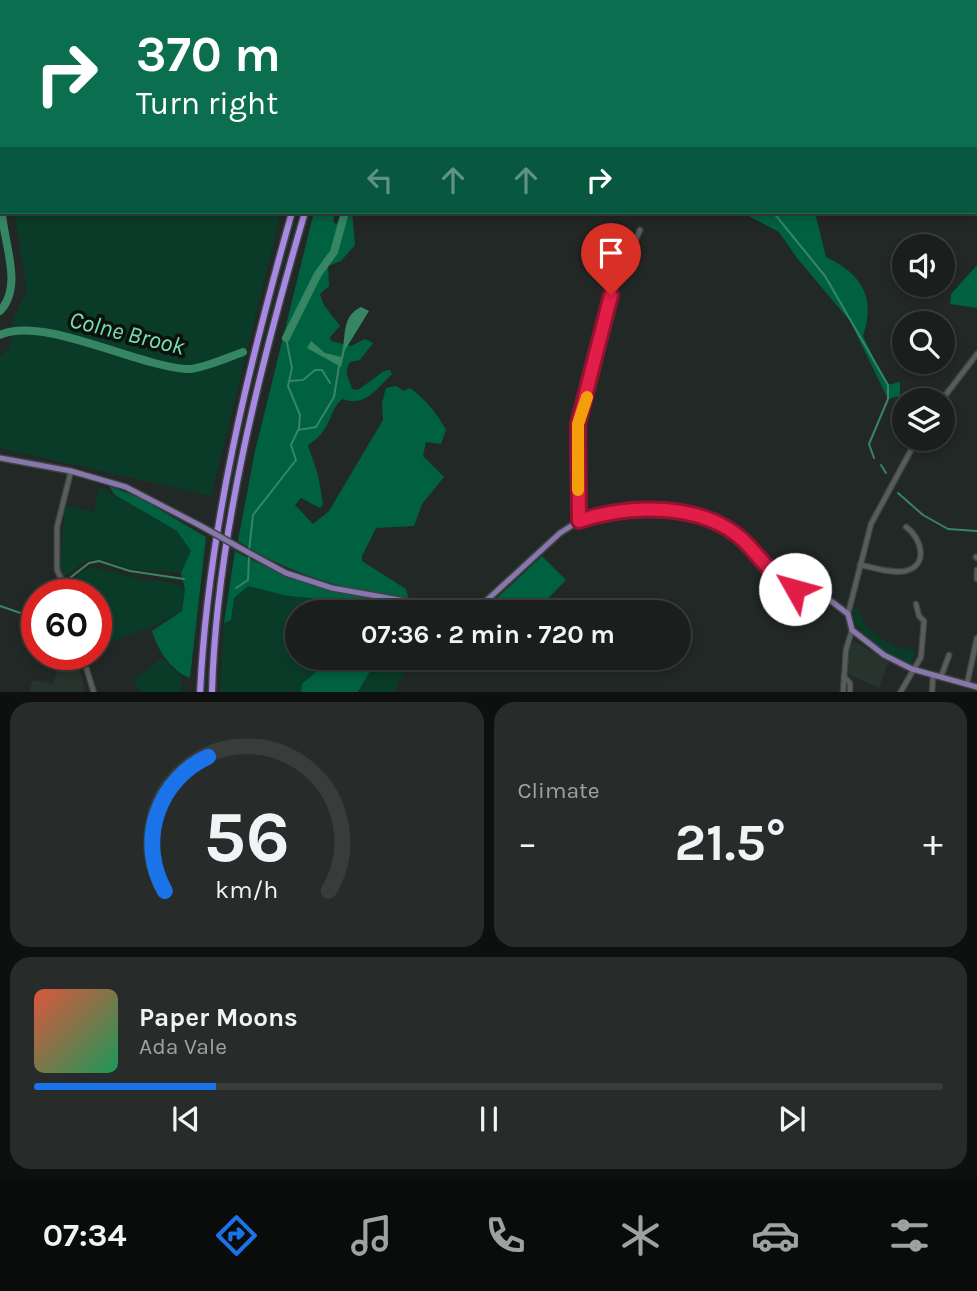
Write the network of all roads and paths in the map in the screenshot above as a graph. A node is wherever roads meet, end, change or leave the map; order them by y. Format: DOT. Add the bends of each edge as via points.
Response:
graph roads {
  1 [pos="291,214"];
  2 [pos="304,214"];
  3 [pos="640,230"];
  4 [pos="977,354"];
  5 [pos="951,388"];
  6 [pos="911,451"];
  7 [pos="0,458"];
  8 [pos="71,471"];
  9 [pos="579,521"];
  10 [pos="906,527"];
  11 [pos="859,565"];
  12 [pos="977,570"];
  13 [pos="61,579"];
  14 [pos="977,579"];
  15 [pos="916,604"];
  16 [pos="848,614"];
  17 [pos="852,630"];
  18 [pos="977,638"];
  19 [pos="949,655"];
  20 [pos="912,668"];
  21 [pos="87,670"];
  22 [pos="933,675"];
  23 [pos="844,676"];
  24 [pos="941,677"];
  25 [pos="967,684"];
  26 [pos="977,687"];
  27 [pos="94,692"];
  28 [pos="200,692"];
  29 [pos="212,692"];
  30 [pos="843,692"];
  31 [pos="850,692"];
  32 [pos="900,692"];
  33 [pos="932,692"];
  1 -- 28 [label="highway" via="223,498 210,574"];
  2 -- 29 [label="highway" via="268,351 220,584"];
  3 -- 9 [label="street" via="611,295 578,424"];
  4 -- 5 [label="street"];
  6 -- 11 [label="street" via="871,524"];
  7 -- 8 [label="main road"];
  8 -- 9 [label="main road, bridge" via="126,487 286,573 332,588 456,610 486,601"];
  8 -- 13 [label="street" via="57,527"];
  9 -- 16 [label="main road" via="604,512 632,510 683,513 711,521 742,540 785,584 831,601"];
  10 -- 11 [label="street" via="920,539 918,561 911,569 902,572"];
  11 -- 16 [label="street"];
  12 -- 14 [label="street"];
  15 -- 20 [label="street" via="925,629 921,657"];
  16 -- 17 [label="main road"];
  17 -- 20 [label="main road" via="884,655"];
  17 -- 23 [label="street"];
  18 -- 25 [label="street"];
  19 -- 24 [label="street"];
  20 -- 22 [label="main road"];
  20 -- 32 [label="street"];
  21 -- 27 [label="street"];
  22 -- 24 [label="main road"];
  22 -- 33 [label="street"];
  23 -- 30 [label="street"];
  23 -- 31 [label="street"];
  24 -- 25 [label="main road"];
  25 -- 26 [label="main road"];
}
